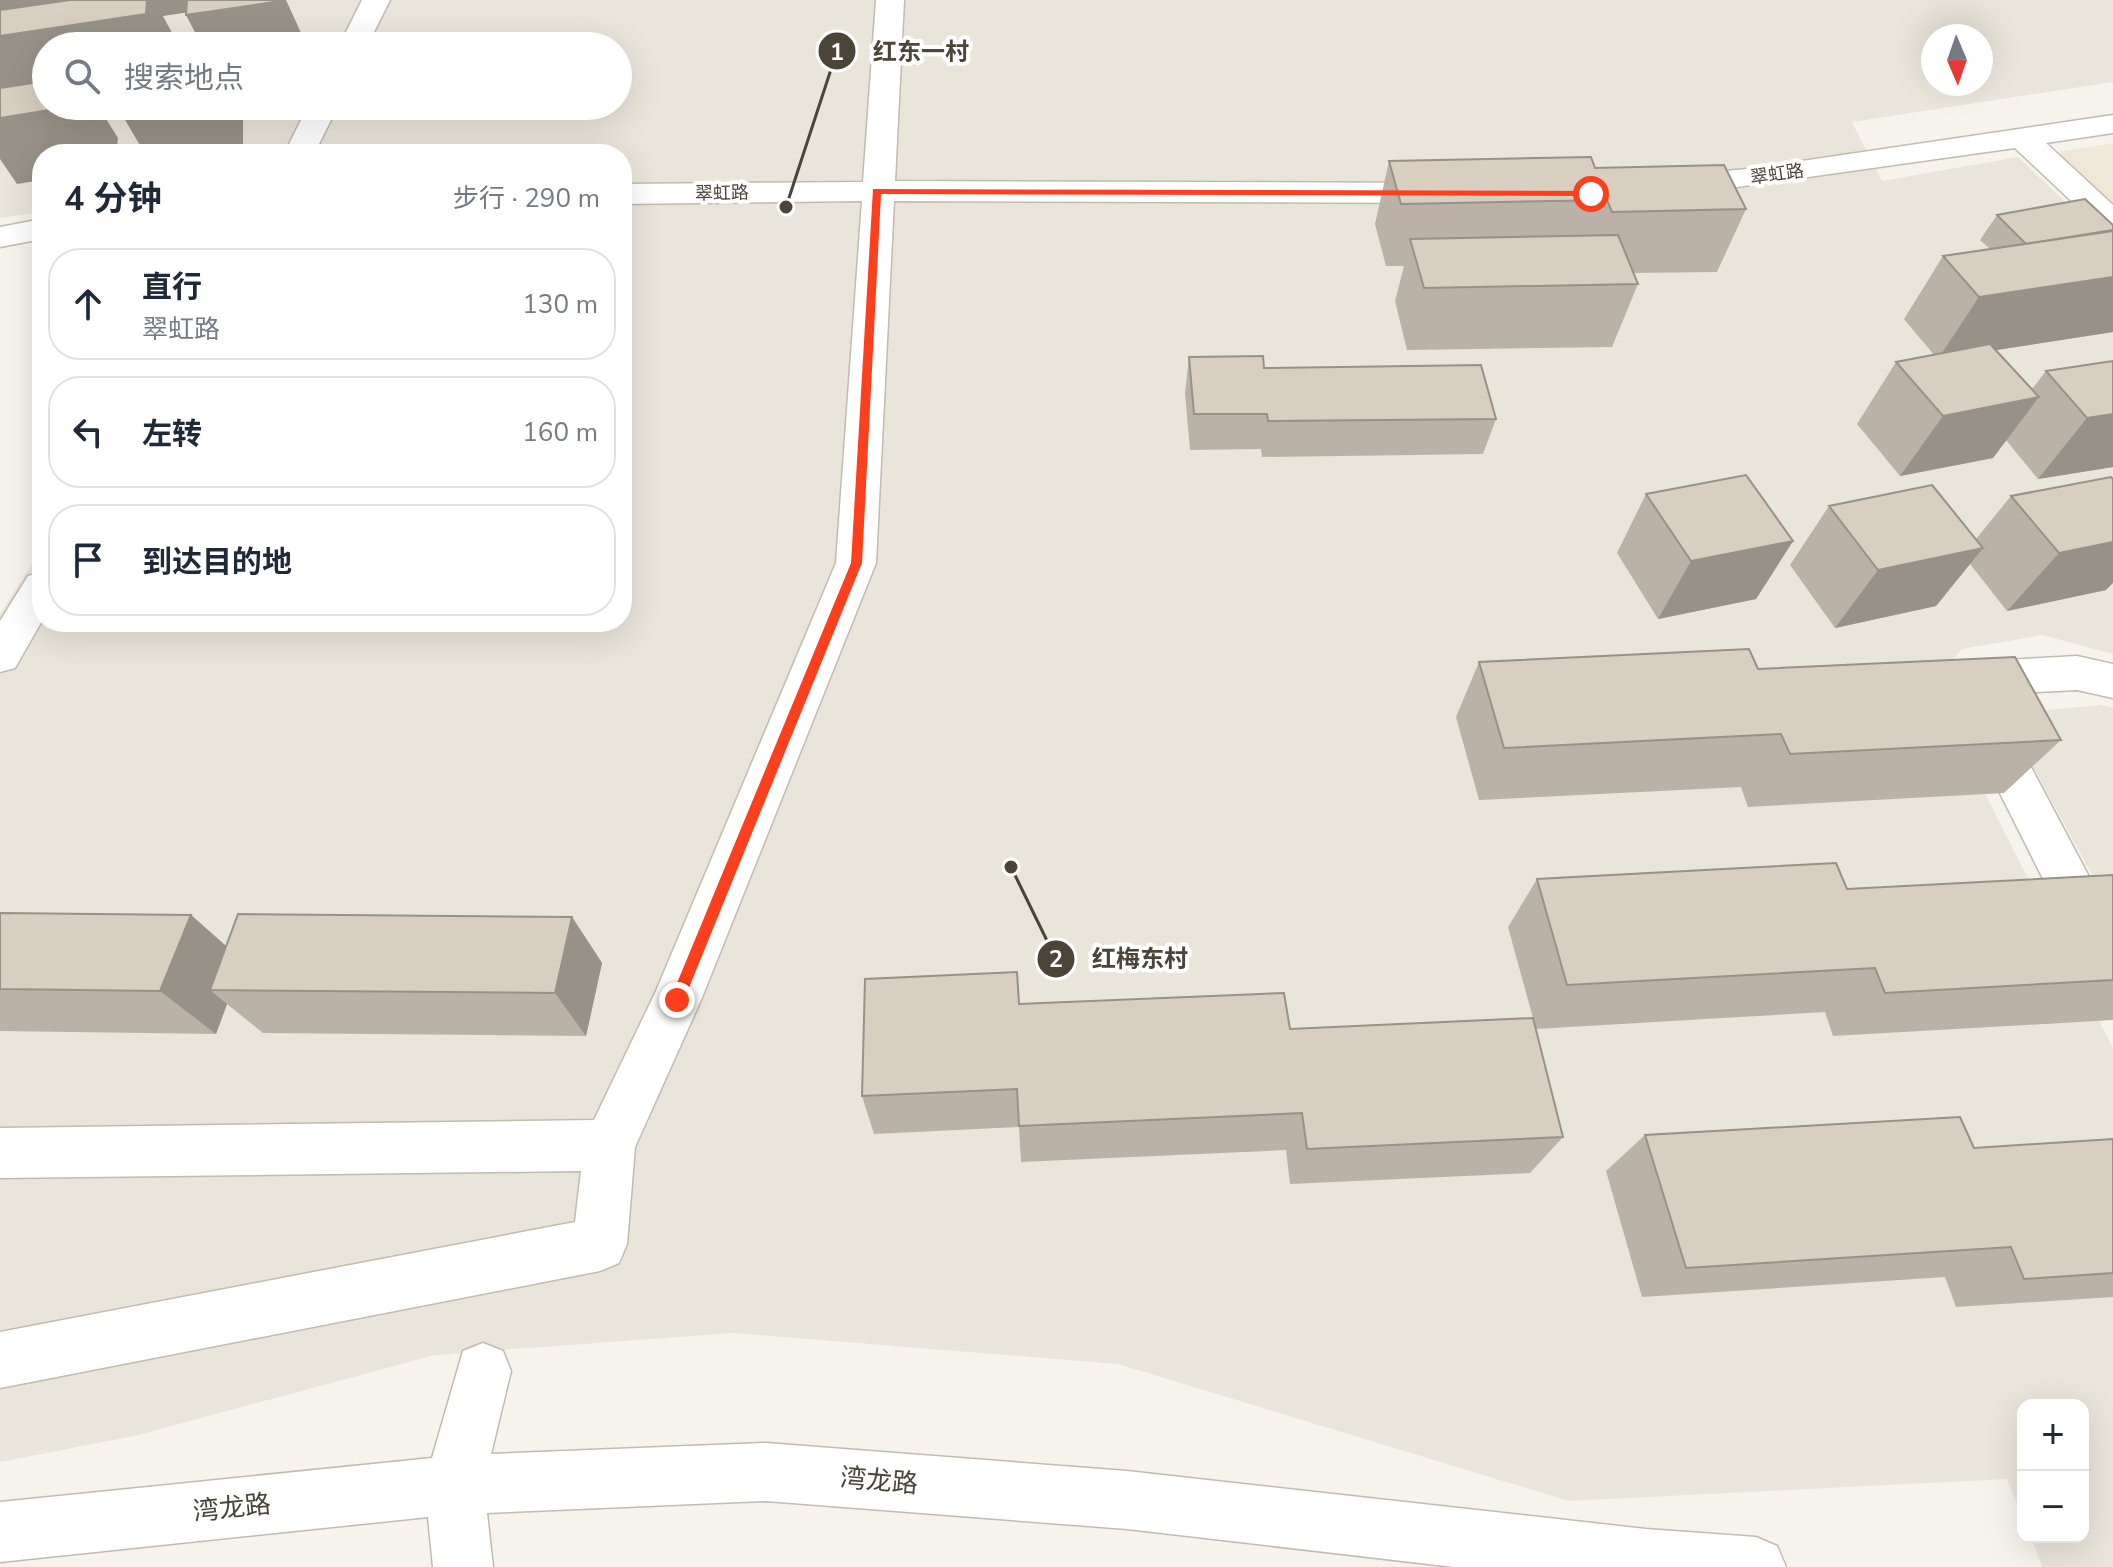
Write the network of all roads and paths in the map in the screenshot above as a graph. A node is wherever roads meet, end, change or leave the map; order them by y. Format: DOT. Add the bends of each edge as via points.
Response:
graph roads {
  1 [pos="376,0"];
  2 [pos="890,0"];
  3 [pos="360,32"];
  4 [pos="316,120"];
  5 [pos="2113,124"];
  6 [pos="2023,138"];
  7 [pos="304,144"];
  8 [pos="1637,189"];
  9 [pos="876,191"];
  10 [pos="1479,193"];
  11 [pos="632,194"];
  12 [pos="2113,223"];
  13 [pos="32,231"];
  14 [pos="0,237"];
  15 [pos="32,603"];
  16 [pos="0,656"];
  17 [pos="2113,681"];
  18 [pos="2113,969"];
  19 [pos="609,1145"];
  20 [pos="0,1153"];
  21 [pos="0,1360"];
  22 [pos="483,1371"];
  23 [pos="454,1485"];
  24 [pos="0,1532"];
  25 [pos="463,1567"];
  26 [pos="1756,1567"];
  1 -- 3 [label="street"];
  2 -- 9 [label="street"];
  4 -- 7 [label="street"];
  5 -- 6 [label="street, 翠虹路"];
  6 -- 8 [label="street, 翠虹路"];
  6 -- 12 [label="street"];
  9 -- 10 [label="street, 翠虹路"];
  9 -- 11 [label="street, 翠虹路"];
  9 -- 19 [label="street" via="856,563 677,1000"];
  13 -- 14 [label="street"];
  15 -- 16 [label="street"];
  17 -- 18 [label="street" via="2077,673 1987,678 1974,700"];
  19 -- 20 [label="street"];
  19 -- 21 [label="street" via="600,1244"];
  22 -- 23 [label="street"];
  23 -- 24 [label="street, 湾龙路"];
  23 -- 25 [label="street"];
  23 -- 26 [label="street, 湾龙路" via="766,1472 1127,1500"];
}
